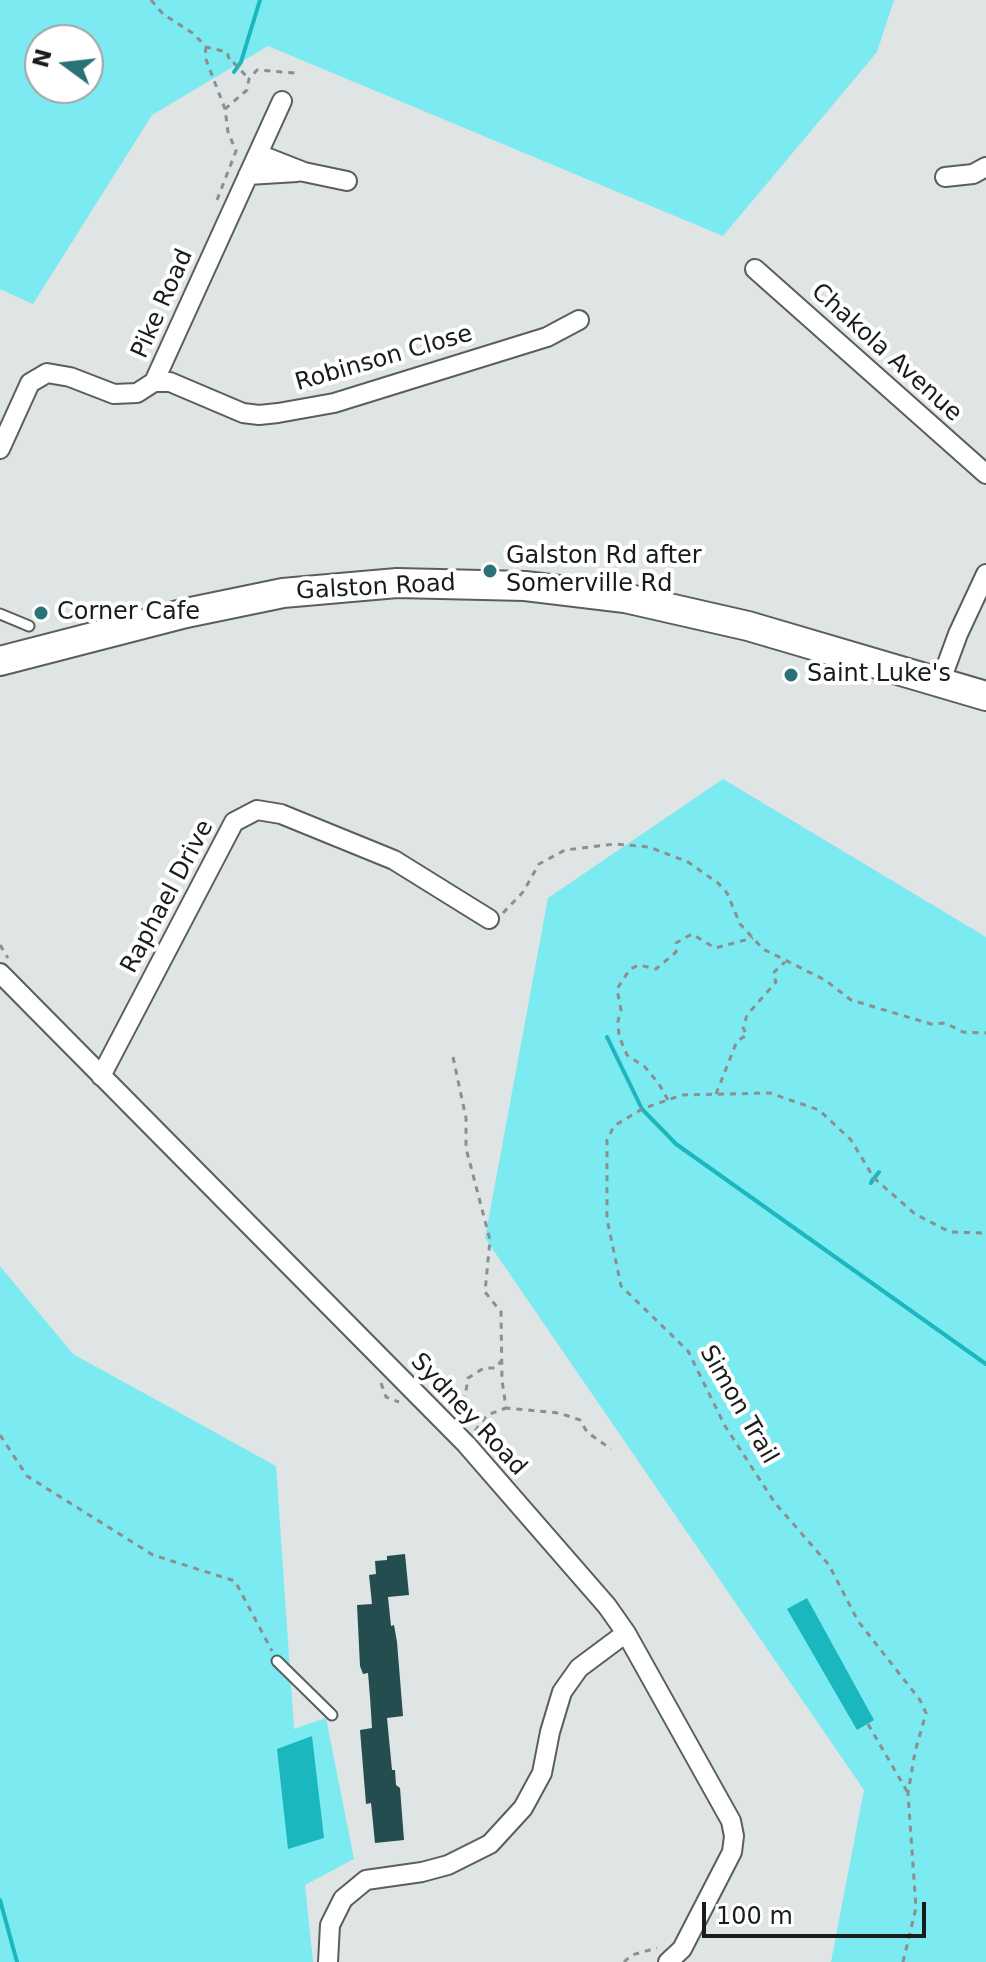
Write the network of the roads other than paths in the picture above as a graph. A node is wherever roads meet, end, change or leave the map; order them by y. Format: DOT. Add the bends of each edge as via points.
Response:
graph roads {
  1 [pos="282,101"];
  2 [pos="258,154"];
  3 [pos="986,167"];
  4 [pos="304,172"];
  5 [pos="248,175"];
  6 [pos="945,177"];
  7 [pos="347,181"];
  8 [pos="755,269"];
  9 [pos="579,320"];
  10 [pos="154,382"];
  11 [pos="0,449"];
  12 [pos="986,474"];
  13 [pos="986,574"];
  14 [pos="0,614"];
  15 [pos="29,626"];
  16 [pos="0,661"];
  17 [pos="940,683"];
  18 [pos="986,696"];
  19 [pos="489,919"];
  20 [pos="0,973"];
  21 [pos="101,1076"];
  22 [pos="626,1633"];
  23 [pos="277,1661"];
  24 [pos="332,1715"];
  25 [pos="665,1954"];
  26 [pos="328,1962"];
  1 -- 2 [label="street, Pike Road"];
  2 -- 4 [label="street"];
  2 -- 5 [label="street, Pike Road"];
  3 -- 6 [label="street"];
  4 -- 5 [label="street"];
  4 -- 7 [label="street"];
  5 -- 10 [label="street, Pike Road"];
  8 -- 12 [label="street, Chakola Avenue"];
  9 -- 10 [label="street, Robinson Close" via="547,337 349,398 278,413 243,413 170,382"];
  10 -- 11 [label="street, Pike Road" via="137,393 114,394 47,373 30,383"];
  13 -- 17 [label="street"];
  14 -- 15 [label="lane"];
  16 -- 17 [label="main road, Galston Road" via="283,593 397,583 462,584 625,598 781,635"];
  17 -- 18 [label="main road, Galston Road"];
  19 -- 21 [label="street, Raphael Drive" via="394,860 281,814 257,810 234,822"];
  20 -- 21 [label="street, Sydney Road"];
  21 -- 22 [label="street, Sydney Road" via="466,1444"];
  22 -- 25 [label="street, Sydney Road" via="731,1821 734,1836 732,1852 682,1949"];
  22 -- 26 [label="street" via="579,1668 562,1692 542,1773 523,1808 490,1844 448,1865 366,1880 343,1899 330,1925"];
  23 -- 24 [label="lane"];
}
